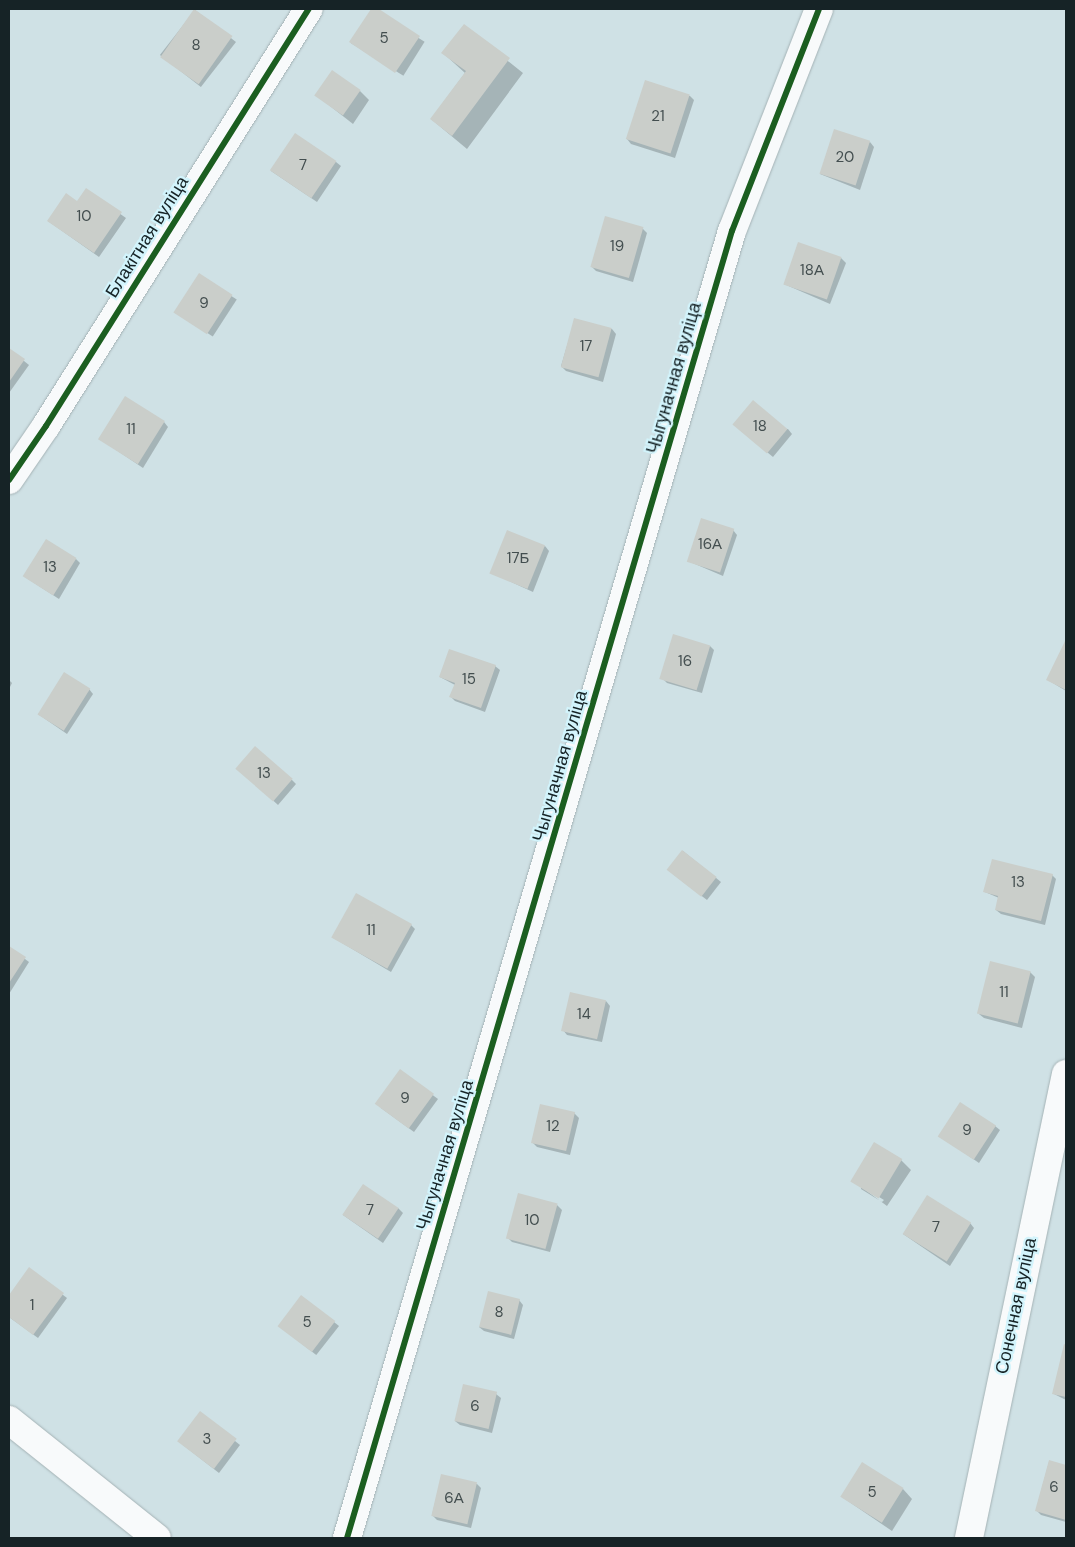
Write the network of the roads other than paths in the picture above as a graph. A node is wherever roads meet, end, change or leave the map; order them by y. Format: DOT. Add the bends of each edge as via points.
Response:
graph roads {
  1 [pos="309,9"];
  2 [pos="819,9"];
  3 [pos="9,480"];
  4 [pos="1066,1074"];
  5 [pos="1060,1119"];
  6 [pos="9,1420"];
  7 [pos="157,1538"];
  8 [pos="347,1538"];
  9 [pos="969,1538"];
  1 -- 3 [label="street, Блакітная вуліца"];
  2 -- 8 [label="street, Чыгуначная вуліца" via="732,230"];
  4 -- 5 [label="street, Сонечная вуліца"];
  5 -- 9 [label="street, Сонечная вуліца"];
  6 -- 7 [label="street"];
}
